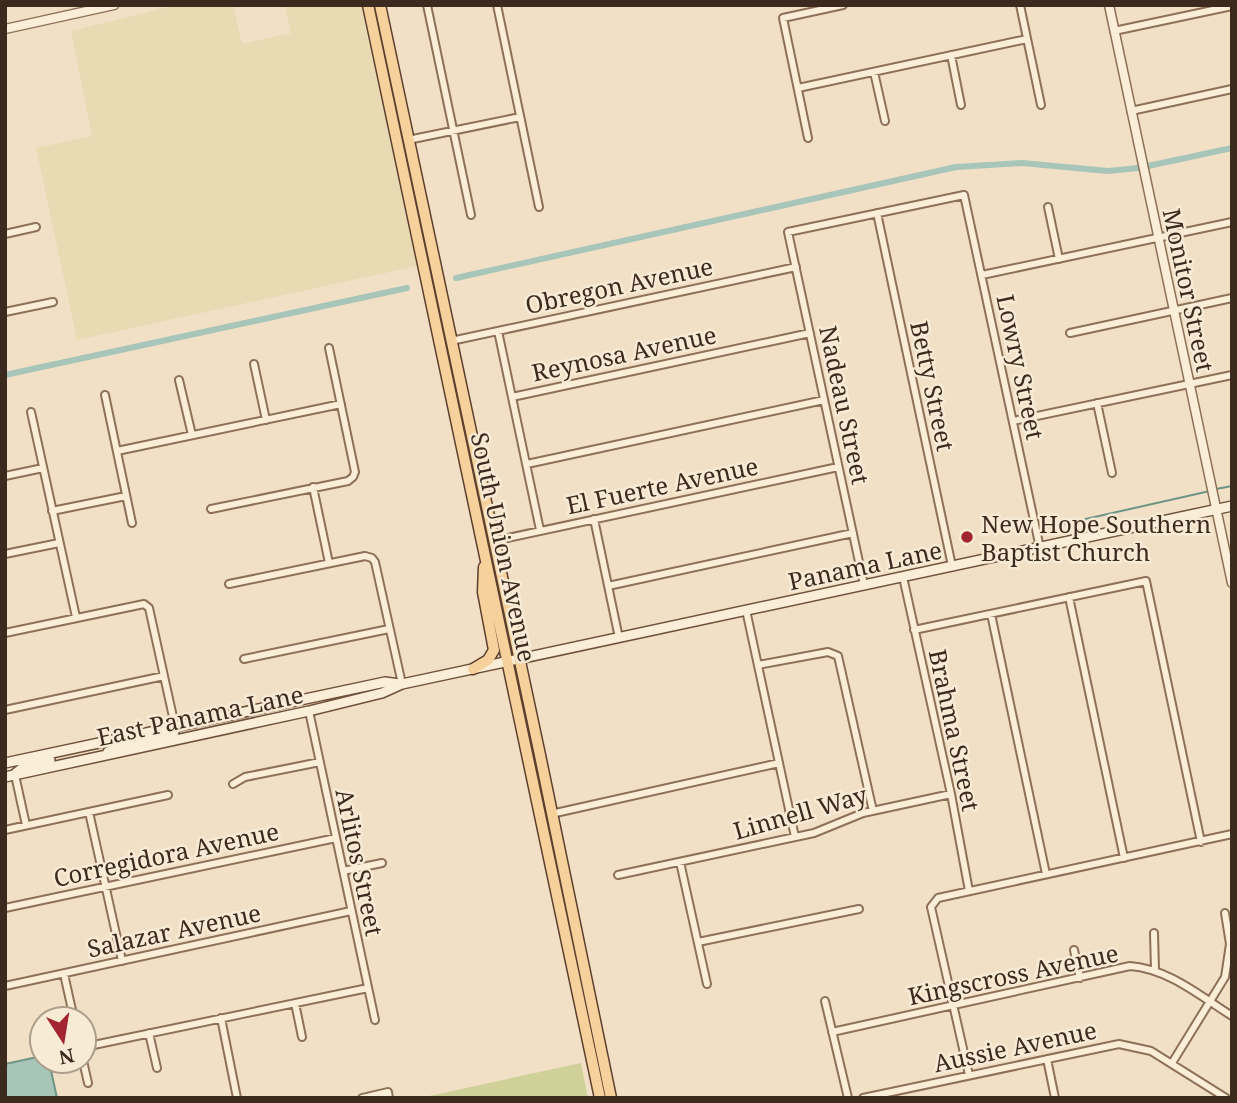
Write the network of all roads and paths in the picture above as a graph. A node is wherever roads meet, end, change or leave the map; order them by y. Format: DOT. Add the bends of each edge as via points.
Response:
graph roads {
  1 [pos="114,5"];
  2 [pos="368,5"];
  3 [pos="380,5"];
  4 [pos="427,5"];
  5 [pos="497,5"];
  6 [pos="843,5"];
  7 [pos="1020,5"];
  8 [pos="1109,5"];
  9 [pos="1232,6"];
  10 [pos="5,29"];
  11 [pos="1114,31"];
  12 [pos="1027,39"];
  13 [pos="951,55"];
  14 [pos="874,72"];
  15 [pos="798,88"];
  16 [pos="1232,89"];
  17 [pos="961,105"];
  18 [pos="1041,105"];
  19 [pos="1131,111"];
  20 [pos="520,117"];
  21 [pos="885,121"];
  22 [pos="454,131"];
  23 [pos="808,138"];
  24 [pos="408,140"];
  25 [pos="539,206"];
  26 [pos="1048,207"];
  27 [pos="877,214"];
  28 [pos="471,215"];
  29 [pos="1232,222"];
  30 [pos="36,227"];
  31 [pos="5,234"];
  32 [pos="1158,237"];
  33 [pos="1059,259"];
  34 [pos="796,267"];
  35 [pos="982,275"];
  36 [pos="1232,298"];
  37 [pos="53,302"];
  38 [pos="1174,311"];
  39 [pos="5,312"];
  40 [pos="498,331"];
  41 [pos="1070,332"];
  42 [pos="810,333"];
  43 [pos="451,341"];
  44 [pos="329,348"];
  45 [pos="254,364"];
  46 [pos="1232,375"];
  47 [pos="179,380"];
  48 [pos="1189,384"];
  49 [pos="105,395"];
  50 [pos="512,397"];
  51 [pos="824,400"];
  52 [pos="1097,403"];
  53 [pos="341,404"];
  54 [pos="31,412"];
  55 [pos="266,420"];
  56 [pos="1013,421"];
  57 [pos="192,435"];
  58 [pos="117,451"];
  59 [pos="527,464"];
  60 [pos="838,467"];
  61 [pos="43,468"];
  62 [pos="1112,473"];
  63 [pos="5,476"];
  64 [pos="313,487"];
  65 [pos="127,496"];
  66 [pos="1232,506"];
  67 [pos="211,509"];
  68 [pos="1216,510"];
  69 [pos="52,511"];
  70 [pos="594,519"];
  71 [pos="132,523"];
  72 [pos="479,530"];
  73 [pos="540,530"];
  74 [pos="852,534"];
  75 [pos="494,541"];
  76 [pos="60,542"];
  77 [pos="1040,548"];
  78 [pos="5,554"];
  79 [pos="485,559"];
  80 [pos="329,563"];
  81 [pos="952,566"];
  82 [pos="1230,566"];
  83 [pos="902,577"];
  84 [pos="490,581"];
  85 [pos="1232,583"];
  86 [pos="229,584"];
  87 [pos="863,585"];
  88 [pos="504,586"];
  89 [pos="608,586"];
  90 [pos="1069,597"];
  91 [pos="746,610"];
  92 [pos="991,614"];
  93 [pos="76,617"];
  94 [pos="389,629"];
  95 [pos="914,630"];
  96 [pos="5,632"];
  97 [pos="619,638"];
  98 [pos="244,659"];
  99 [pos="520,659"];
  100 [pos="507,662"];
  101 [pos="758,665"];
  102 [pos="473,669"];
  103 [pos="164,676"];
  104 [pos="381,682"];
  105 [pos="402,684"];
  106 [pos="5,710"];
  107 [pos="309,711"];
  108 [pos="534,725"];
  109 [pos="175,726"];
  110 [pos="90,744"];
  111 [pos="104,756"];
  112 [pos="320,762"];
  113 [pos="779,762"];
  114 [pos="5,763"];
  115 [pos="10,776"];
  116 [pos="233,784"];
  117 [pos="951,794"];
  118 [pos="168,795"];
  119 [pos="873,811"];
  120 [pos="89,812"];
  121 [pos="551,814"];
  122 [pos="26,825"];
  123 [pos="5,830"];
  124 [pos="1232,834"];
  125 [pos="795,837"];
  126 [pos="336,838"];
  127 [pos="1201,842"];
  128 [pos="1124,858"];
  129 [pos="680,862"];
  130 [pos="382,863"];
  131 [pos="343,871"];
  132 [pos="1046,874"];
  133 [pos="618,875"];
  134 [pos="105,887"];
  135 [pos="969,891"];
  136 [pos="5,908"];
  137 [pos="859,909"];
  138 [pos="351,911"];
  139 [pos="1225,913"];
  140 [pos="1154,933"];
  141 [pos="698,942"];
  142 [pos="1074,950"];
  143 [pos="122,961"];
  144 [pos="572,965"];
  145 [pos="1155,970"];
  146 [pos="64,974"];
  147 [pos="1080,978"];
  148 [pos="707,984"];
  149 [pos="5,986"];
  150 [pos="368,988"];
  151 [pos="825,1002"];
  152 [pos="295,1003"];
  153 [pos="1211,1003"];
  154 [pos="71,1005"];
  155 [pos="954,1007"];
  156 [pos="1232,1016"];
  157 [pos="221,1018"];
  158 [pos="374,1020"];
  159 [pos="595,1022"];
  160 [pos="832,1032"];
  161 [pos="149,1033"];
  162 [pos="302,1037"];
  163 [pos="587,1039"];
  164 [pos="98,1044"];
  165 [pos="1047,1059"];
  166 [pos="1172,1063"];
  167 [pos="158,1068"];
  168 [pos="86,1075"];
  169 [pos="969,1075"];
  170 [pos="88,1083"];
  171 [pos="609,1087"];
  172 [pos="389,1095"];
  173 [pos="237,1098"];
  174 [pos="362,1098"];
  175 [pos="600,1098"];
  176 [pos="611,1098"];
  177 [pos="848,1098"];
  178 [pos="863,1098"];
  179 [pos="1055,1098"];
  180 [pos="1226,1098"];
  1 -- 10 [label="street"];
  2 -- 72 [label="main road, South Union Avenue"];
  3 -- 24 [label="main road, South Union Avenue"];
  4 -- 22 [label="street"];
  5 -- 20 [label="street"];
  6 -- 15 [label="street" via="783,18"];
  7 -- 12 [label="street"];
  8 -- 11 [label="street, Monitor Street"];
  9 -- 11 [label="street"];
  11 -- 19 [label="street, Monitor Street"];
  12 -- 13 [label="street"];
  12 -- 18 [label="street"];
  13 -- 14 [label="street"];
  13 -- 17 [label="street"];
  14 -- 15 [label="street"];
  14 -- 21 [label="street"];
  15 -- 23 [label="street"];
  16 -- 19 [label="street"];
  19 -- 32 [label="street, Monitor Street"];
  20 -- 22 [label="street"];
  20 -- 25 [label="street"];
  22 -- 24 [label="street"];
  22 -- 28 [label="street"];
  24 -- 43 [label="main road, South Union Avenue"];
  26 -- 33 [label="street"];
  27 -- 34 [label="street, Nadeau Street" via="789,232"];
  27 -- 35 [label="street, Lowry Street" via="964,195"];
  27 -- 81 [label="street, Betty Street"];
  29 -- 32 [label="street"];
  30 -- 31 [label="street"];
  32 -- 33 [label="street"];
  32 -- 38 [label="street, Monitor Street"];
  33 -- 35 [label="street"];
  34 -- 40 [label="street, Obregon Avenue"];
  34 -- 42 [label="street, Nadeau Street"];
  35 -- 56 [label="street, Lowry Street"];
  36 -- 38 [label="street"];
  37 -- 39 [label="street"];
  38 -- 41 [label="street"];
  38 -- 48 [label="street, Monitor Street"];
  40 -- 43 [label="street, Obregon Avenue"];
  40 -- 50 [label="street, Reynosa Avenue"];
  42 -- 50 [label="street, Reynosa Avenue"];
  42 -- 51 [label="street, Nadeau Street"];
  43 -- 75 [label="main road, South Union Avenue"];
  44 -- 53 [label="street"];
  45 -- 55 [label="street"];
  46 -- 48 [label="street"];
  47 -- 57 [label="street"];
  48 -- 52 [label="street"];
  48 -- 68 [label="street, Monitor Street"];
  49 -- 58 [label="street"];
  50 -- 59 [label="street"];
  51 -- 59 [label="street"];
  51 -- 60 [label="street, Nadeau Street"];
  52 -- 56 [label="street"];
  52 -- 62 [label="street"];
  53 -- 55 [label="street"];
  53 -- 64 [label="street" via="355,472 348,481"];
  54 -- 61 [label="street"];
  55 -- 57 [label="street"];
  56 -- 77 [label="street, Lowry Street"];
  57 -- 58 [label="street"];
  58 -- 65 [label="street"];
  59 -- 73 [label="street"];
  60 -- 70 [label="street, El Fuerte Avenue"];
  60 -- 74 [label="street, Nadeau Street"];
  61 -- 63 [label="street"];
  61 -- 69 [label="street"];
  64 -- 67 [label="street"];
  64 -- 80 [label="street"];
  65 -- 69 [label="street"];
  65 -- 71 [label="street"];
  66 -- 68 [label="main road, Panama Lane"];
  68 -- 77 [label="main road, Panama Lane"];
  68 -- 82 [label="street, Monitor Street"];
  69 -- 76 [label="street"];
  70 -- 73 [label="street, El Fuerte Avenue"];
  70 -- 89 [label="street"];
  72 -- 79 [label="main road, South Union Avenue"];
  72 -- 88 [label="main road" via="486,533 494,569"];
  73 -- 75 [label="street, El Fuerte Avenue"];
  74 -- 87 [label="street, Nadeau Street"];
  74 -- 89 [label="street"];
  75 -- 88 [label="main road, South Union Avenue"];
  76 -- 78 [label="street"];
  76 -- 93 [label="street"];
  77 -- 81 [label="main road, Panama Lane"];
  79 -- 84 [label="main road, South Union Avenue"];
  79 -- 102 [label="main road" via="483,592 494,650"];
  80 -- 86 [label="street"];
  80 -- 94 [label="street" via="372,558"];
  81 -- 83 [label="main road, Panama Lane"];
  82 -- 85 [label="street, Monitor Street"];
  83 -- 87 [label="main road, Panama Lane"];
  83 -- 95 [label="street, Brahma Street"];
  84 -- 99 [label="main road" via="499,593 511,648"];
  84 -- 100 [label="main road, South Union Avenue"];
  87 -- 91 [label="main road, Panama Lane"];
  88 -- 99 [label="main road, South Union Avenue"];
  89 -- 97 [label="street"];
  90 -- 92 [label="street"];
  90 -- 127 [label="street" via="1146,581"];
  90 -- 128 [label="street"];
  91 -- 97 [label="main road, Panama Lane"];
  91 -- 101 [label="street"];
  92 -- 95 [label="street"];
  92 -- 132 [label="street"];
  93 -- 96 [label="street"];
  93 -- 103 [label="street" via="144,604 149,608"];
  94 -- 98 [label="street"];
  94 -- 105 [label="street"];
  95 -- 117 [label="street, Brahma Street"];
  97 -- 99 [label="main road, Panama Lane"];
  99 -- 100 [label="main road, Panama Lane"];
  99 -- 108 [label="main road, South Union Avenue"];
  100 -- 102 [label="main road, East Panama Lane"];
  100 -- 108 [label="main road" via="514,665"];
  100 -- 144 [label="main road, South Union Avenue"];
  101 -- 113 [label="street"];
  101 -- 119 [label="street" via="828,652 838,656"];
  102 -- 105 [label="main road, East Panama Lane"];
  103 -- 106 [label="street"];
  103 -- 109 [label="street"];
  104 -- 105 [label="main road, East Panama Lane"];
  104 -- 107 [label="main road" via="365,691 317,703"];
  104 -- 109 [label="main road, East Panama Lane"];
  105 -- 107 [label="main road, East Panama Lane"];
  107 -- 111 [label="main road, East Panama Lane"];
  107 -- 112 [label="street, Arlitos Street"];
  108 -- 121 [label="main road, South Union Avenue"];
  109 -- 110 [label="main road, East Panama Lane"];
  109 -- 111 [label="main road" via="174,732 122,745"];
  110 -- 114 [label="main road, East Panama Lane"];
  110 -- 115 [label="main road" via="68,755 26,765"];
  111 -- 115 [label="main road, East Panama Lane"];
  112 -- 116 [label="street" via="245,777"];
  112 -- 126 [label="street, Arlitos Street"];
  113 -- 121 [label="street"];
  113 -- 125 [label="street"];
  115 -- 122 [label="street"];
  117 -- 119 [label="street, Linnell Way"];
  117 -- 135 [label="street, Brahma Street"];
  118 -- 120 [label="street"];
  119 -- 125 [label="street, Linnell Way"];
  120 -- 122 [label="street"];
  120 -- 134 [label="street"];
  121 -- 159 [label="main road, South Union Avenue"];
  122 -- 123 [label="street"];
  124 -- 127 [label="street"];
  125 -- 129 [label="street, Linnell Way"];
  126 -- 131 [label="street, Arlitos Street"];
  126 -- 134 [label="street, Corregidora Avenue"];
  127 -- 128 [label="street"];
  128 -- 132 [label="street"];
  129 -- 133 [label="street, Linnell Way"];
  129 -- 141 [label="street"];
  130 -- 131 [label="street"];
  131 -- 138 [label="street, Arlitos Street"];
  132 -- 135 [label="street"];
  134 -- 136 [label="street, Corregidora Avenue"];
  134 -- 143 [label="street"];
  135 -- 155 [label="street" via="938,898 931,907"];
  137 -- 141 [label="street"];
  138 -- 143 [label="street, Salazar Avenue"];
  138 -- 150 [label="street, Arlitos Street"];
  139 -- 153 [label="street" via="1228,966"];
  140 -- 145 [label="street"];
  141 -- 148 [label="street"];
  142 -- 147 [label="street"];
  143 -- 146 [label="street, Salazar Avenue"];
  144 -- 159 [label="main road" via="578,970 588,1015"];
  144 -- 163 [label="main road, South Union Avenue"];
  145 -- 147 [label="street, Kingscross Avenue" via="1130,967"];
  145 -- 153 [label="street, Kingscross Avenue"];
  146 -- 149 [label="street, Salazar Avenue"];
  146 -- 154 [label="street"];
  147 -- 155 [label="street, Kingscross Avenue"];
  150 -- 152 [label="street"];
  150 -- 158 [label="street, Arlitos Street"];
  151 -- 160 [label="street"];
  152 -- 157 [label="street"];
  152 -- 162 [label="street"];
  153 -- 156 [label="street, Kingscross Avenue"];
  153 -- 166 [label="street"];
  155 -- 160 [label="street, Kingscross Avenue"];
  155 -- 169 [label="street"];
  157 -- 161 [label="street"];
  157 -- 173 [label="street"];
  159 -- 171 [label="main road, South Union Avenue"];
  160 -- 177 [label="street"];
  161 -- 164 [label="street"];
  161 -- 167 [label="street"];
  163 -- 171 [label="main road" via="593,1043 602,1082"];
  163 -- 175 [label="main road, South Union Avenue"];
  165 -- 166 [label="street, Aussie Avenue" via="1119,1044 1151,1051"];
  165 -- 169 [label="street, Aussie Avenue"];
  165 -- 179 [label="street"];
  166 -- 180 [label="street, Aussie Avenue"];
  168 -- 170 [label="street"];
  169 -- 178 [label="street, Aussie Avenue"];
  171 -- 176 [label="main road, South Union Avenue"];
  172 -- 174 [label="street"];
}
